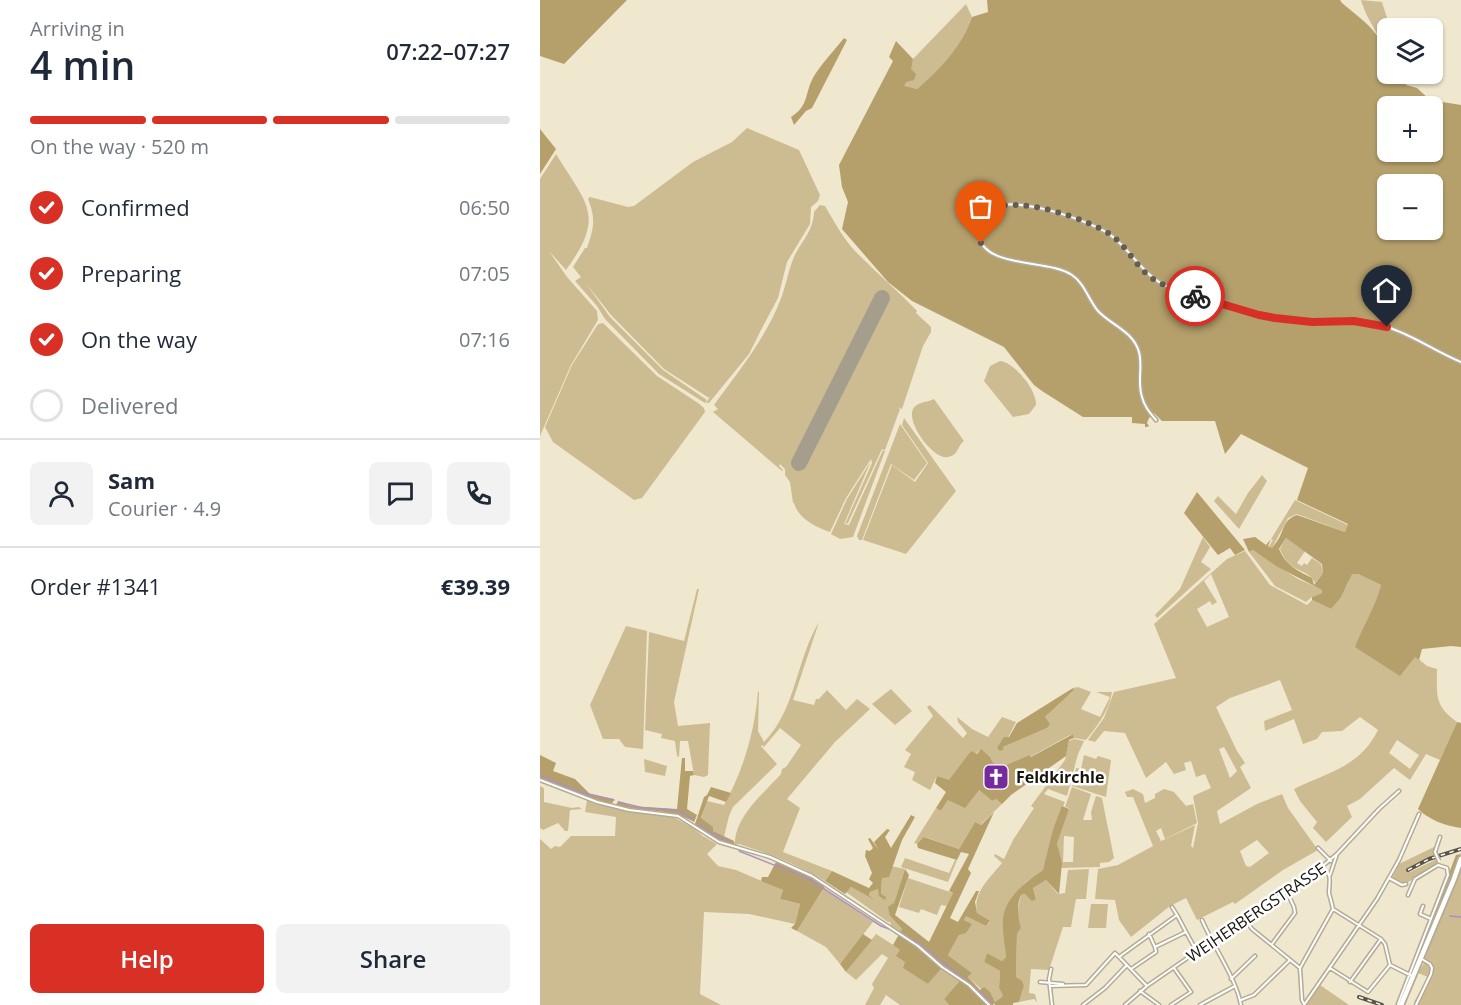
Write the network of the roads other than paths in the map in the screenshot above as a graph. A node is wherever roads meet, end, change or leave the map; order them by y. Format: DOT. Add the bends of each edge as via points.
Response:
graph roads {
  1 [pos="1461,362"];
  2 [pos="1156,420"];
  3 [pos="540,780"];
  4 [pos="1399,791"];
  5 [pos="1419,814"];
  6 [pos="1440,837"];
  7 [pos="1318,848"];
  8 [pos="1337,854"];
  9 [pos="1461,859"];
  10 [pos="1331,860"];
  11 [pos="1334,863"];
  12 [pos="1441,865"];
  13 [pos="1320,869"];
  14 [pos="1330,875"];
  15 [pos="1389,878"];
  16 [pos="1406,884"];
  17 [pos="1287,892"];
  18 [pos="1408,895"];
  19 [pos="1423,906"];
  20 [pos="1172,907"];
  21 [pos="1334,909"];
  22 [pos="1177,915"];
  23 [pos="1244,918"];
  24 [pos="1431,919"];
  25 [pos="1202,920"];
  26 [pos="1360,925"];
  27 [pos="1186,932"];
  28 [pos="1149,934"];
  29 [pos="1381,939"];
  30 [pos="1211,942"];
  31 [pos="1272,944"];
  32 [pos="1155,947"];
  33 [pos="1197,952"];
  34 [pos="1255,956"];
  35 [pos="1119,957"];
  36 [pos="1422,959"];
  37 [pos="1289,961"];
  38 [pos="1390,964"];
  39 [pos="1127,965"];
  40 [pos="1174,968"];
  41 [pos="1300,968"];
  42 [pos="1330,968"];
  43 [pos="1051,969"];
  44 [pos="1131,969"];
  45 [pos="1412,976"];
  46 [pos="1231,979"];
  47 [pos="1040,981"];
  48 [pos="1350,982"];
  49 [pos="1050,984"];
  50 [pos="1147,986"];
  51 [pos="1235,986"];
  52 [pos="1140,991"];
  53 [pos="1240,1000"];
  54 [pos="1401,1004"];
  55 [pos="989,1005"];
  56 [pos="1052,1005"];
  57 [pos="1083,1005"];
  58 [pos="1125,1005"];
  59 [pos="1159,1005"];
  60 [pos="1171,1005"];
  61 [pos="1200,1005"];
  62 [pos="1241,1005"];
  63 [pos="1304,1005"];
  64 [pos="1416,1005"];
  1 -- 2 [label="street" via="1387,327 1259,315 1176,290 1149,276 1112,235 1070,216 1016,204 998,205 986,212 977,228 984,248 1002,258 1056,267 1069,273 1098,310 1133,340 1140,355 1142,399"];
  3 -- 55 [label="street" via="597,802 678,816 719,842 770,857 812,876 918,946"];
  4 -- 8 [label="street, WEIHERBERGSTRASSE"];
  5 -- 15 [label="street"];
  6 -- 12 [label="street, bridge" via="1435,852"];
  7 -- 10 [label="street"];
  8 -- 10 [label="street, WEIHERBERGSTRASSE"];
  8 -- 11 [label="street"];
  9 -- 36 [label="main road"];
  10 -- 11 [label="street"];
  10 -- 13 [label="street, WEIHERBERGSTRASSE"];
  11 -- 14 [label="street"];
  12 -- 18 [label="street" via="1415,879"];
  12 -- 24 [label="street" via="1447,868 1448,875"];
  13 -- 14 [label="street"];
  13 -- 17 [label="street, WEIHERBERGSTRASSE"];
  14 -- 21 [label="street" via="1329,893"];
  15 -- 16 [label="street"];
  15 -- 26 [label="street"];
  17 -- 23 [label="street, WEIHERBERGSTRASSE"];
  17 -- 31 [label="street" via="1296,910"];
  19 -- 24 [label="street" via="1420,914"];
  20 -- 22 [label="street"];
  21 -- 26 [label="street"];
  21 -- 41 [label="street"];
  22 -- 27 [label="street"];
  22 -- 28 [label="street"];
  23 -- 30 [label="street, WEIHERBERGSTRASSE"];
  23 -- 31 [label="street"];
  24 -- 45 [label="street"];
  25 -- 30 [label="street"];
  26 -- 29 [label="street"];
  26 -- 42 [label="street"];
  27 -- 32 [label="street"];
  27 -- 33 [label="street"];
  28 -- 32 [label="street"];
  28 -- 35 [label="street"];
  29 -- 38 [label="street"];
  29 -- 48 [label="street"];
  30 -- 33 [label="street, WEIHERBERGSTRASSE"];
  30 -- 46 [label="street"];
  31 -- 37 [label="street"];
  32 -- 44 [label="street" via="1156,952"];
  33 -- 40 [label="street, WEIHERBERGSTRASSE"];
  34 -- 46 [label="street"];
  35 -- 39 [label="street"];
  35 -- 49 [label="street" via="1115,953 1086,985"];
  36 -- 45 [label="main road"];
  36 -- 64 [label="street" via="1432,970"];
  37 -- 41 [label="street"];
  37 -- 53 [label="street" via="1254,995"];
  38 -- 45 [label="street"];
  38 -- 48 [label="street" via="1368,992"];
  39 -- 44 [label="street"];
  39 -- 57 [label="street"];
  40 -- 50 [label="street, WEIHERBERGSTRASSE"];
  40 -- 60 [label="street, WEIHERBERGSTRASSE" via="1191,992"];
  41 -- 63 [label="street"];
  42 -- 48 [label="street"];
  42 -- 63 [label="street"];
  43 -- 49 [label="street"];
  44 -- 50 [label="street"];
  45 -- 54 [label="main road"];
  46 -- 51 [label="street"];
  47 -- 49 [label="street"];
  49 -- 56 [label="street"];
  50 -- 52 [label="street, WEIHERBERGSTRASSE"];
  51 -- 53 [label="street"];
  51 -- 61 [label="street"];
  52 -- 58 [label="street, WEIHERBERGSTRASSE"];
  52 -- 59 [label="street"];
  53 -- 62 [label="street"];
}
